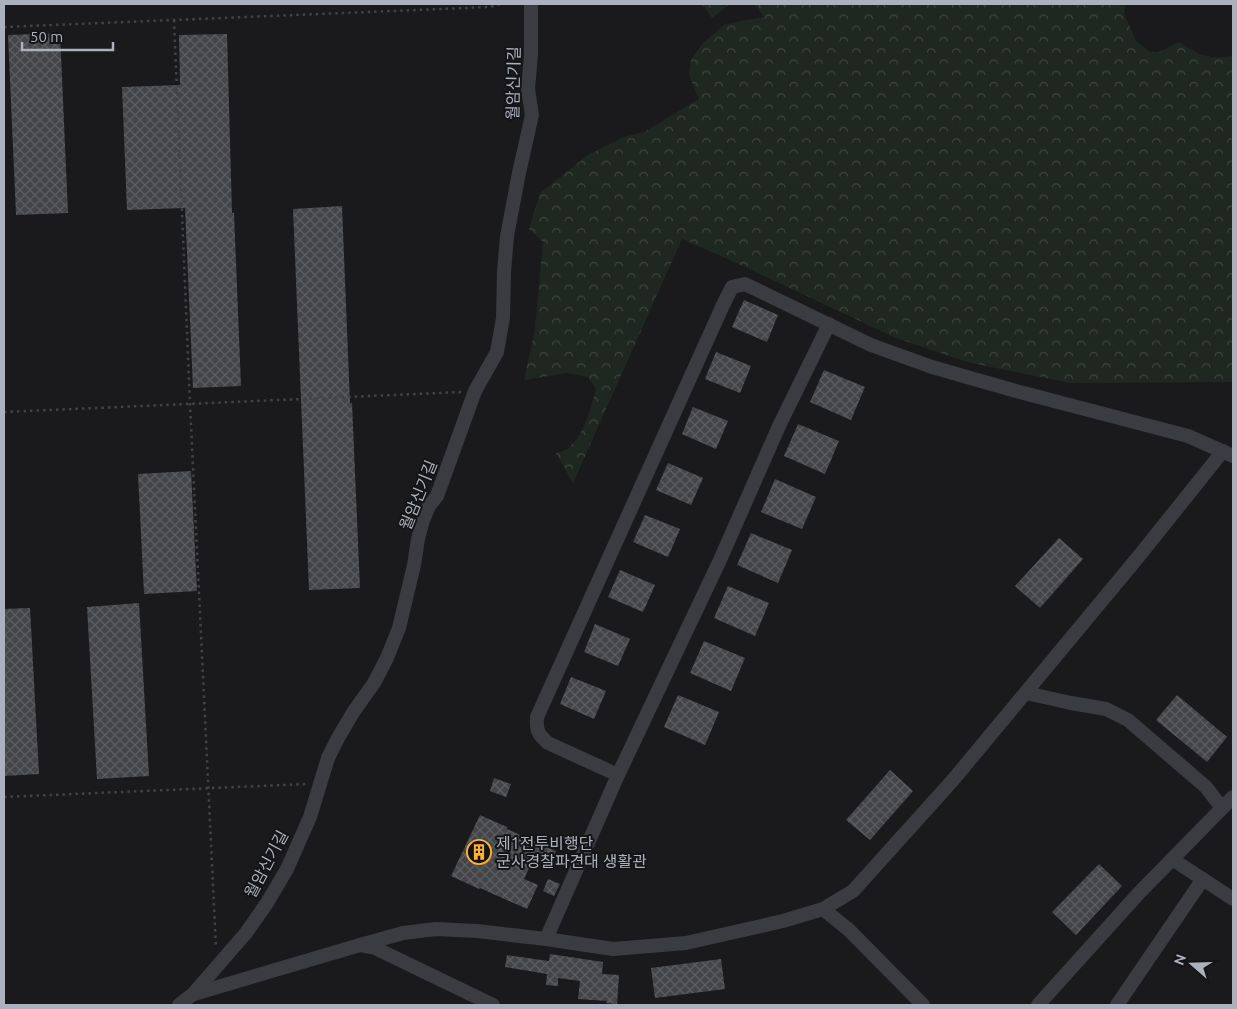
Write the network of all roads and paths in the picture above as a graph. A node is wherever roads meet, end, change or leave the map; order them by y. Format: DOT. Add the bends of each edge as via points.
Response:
graph roads {
  1 [pos="500,4"];
  2 [pos="531,4"];
  3 [pos="174,20"];
  4 [pos="4,27"];
  5 [pos="829,324"];
  6 [pos="475,392"];
  7 [pos="190,404"];
  8 [pos="4,412"];
  9 [pos="1228,453"];
  10 [pos="1026,693"];
  11 [pos="618,775"];
  12 [pos="321,784"];
  13 [pos="208,788"];
  14 [pos="4,797"];
  15 [pos="1233,797"];
  16 [pos="1222,808"];
  17 [pos="1172,859"];
  18 [pos="1203,879"];
  19 [pos="1233,898"];
  20 [pos="823,909"];
  21 [pos="546,939"];
  22 [pos="360,945"];
  23 [pos="217,966"];
  24 [pos="194,994"];
  25 [pos="178,1005"];
  26 [pos="494,1005"];
  27 [pos="923,1005"];
  28 [pos="1038,1005"];
  29 [pos="1117,1005"];
  1 -- 3 [label="path"];
  2 -- 6 [label="street, 월암신기길" via="528,89 532,115 507,236 503,318 497,352"];
  3 -- 4 [label="path"];
  3 -- 7 [label="path"];
  5 -- 9 [label="street" via="871,345 932,367 1188,436"];
  5 -- 11 [label="street"];
  5 -- 11 [label="street" via="745,284 732,287 723,305 537,717 536,729 541,737"];
  6 -- 7 [label="path"];
  6 -- 12 [label="street, 월암신기길" via="437,496 423,520 399,628 374,684 354,711 328,758"];
  7 -- 8 [label="path"];
  7 -- 13 [label="path"];
  9 -- 10 [label="street"];
  10 -- 16 [label="street" via="1106,709 1128,720 1206,787"];
  10 -- 20 [label="street" via="853,891"];
  11 -- 21 [label="street"];
  12 -- 13 [label="path"];
  12 -- 23 [label="street, 월암신기길" via="287,869 246,933"];
  13 -- 14 [label="path"];
  13 -- 23 [label="path"];
  15 -- 16 [label="street"];
  16 -- 17 [label="street"];
  17 -- 18 [label="street"];
  17 -- 28 [label="street"];
  18 -- 19 [label="street"];
  18 -- 29 [label="street"];
  20 -- 21 [label="street" via="686,943 613,949"];
  20 -- 27 [label="street" via="849,930"];
  21 -- 22 [label="street" via="436,929 403,933"];
  22 -- 24 [label="street"];
  22 -- 26 [label="street" via="375,948"];
  23 -- 24 [label="street, 월암신기길"];
  24 -- 25 [label="street, 월암신기길"];
}
